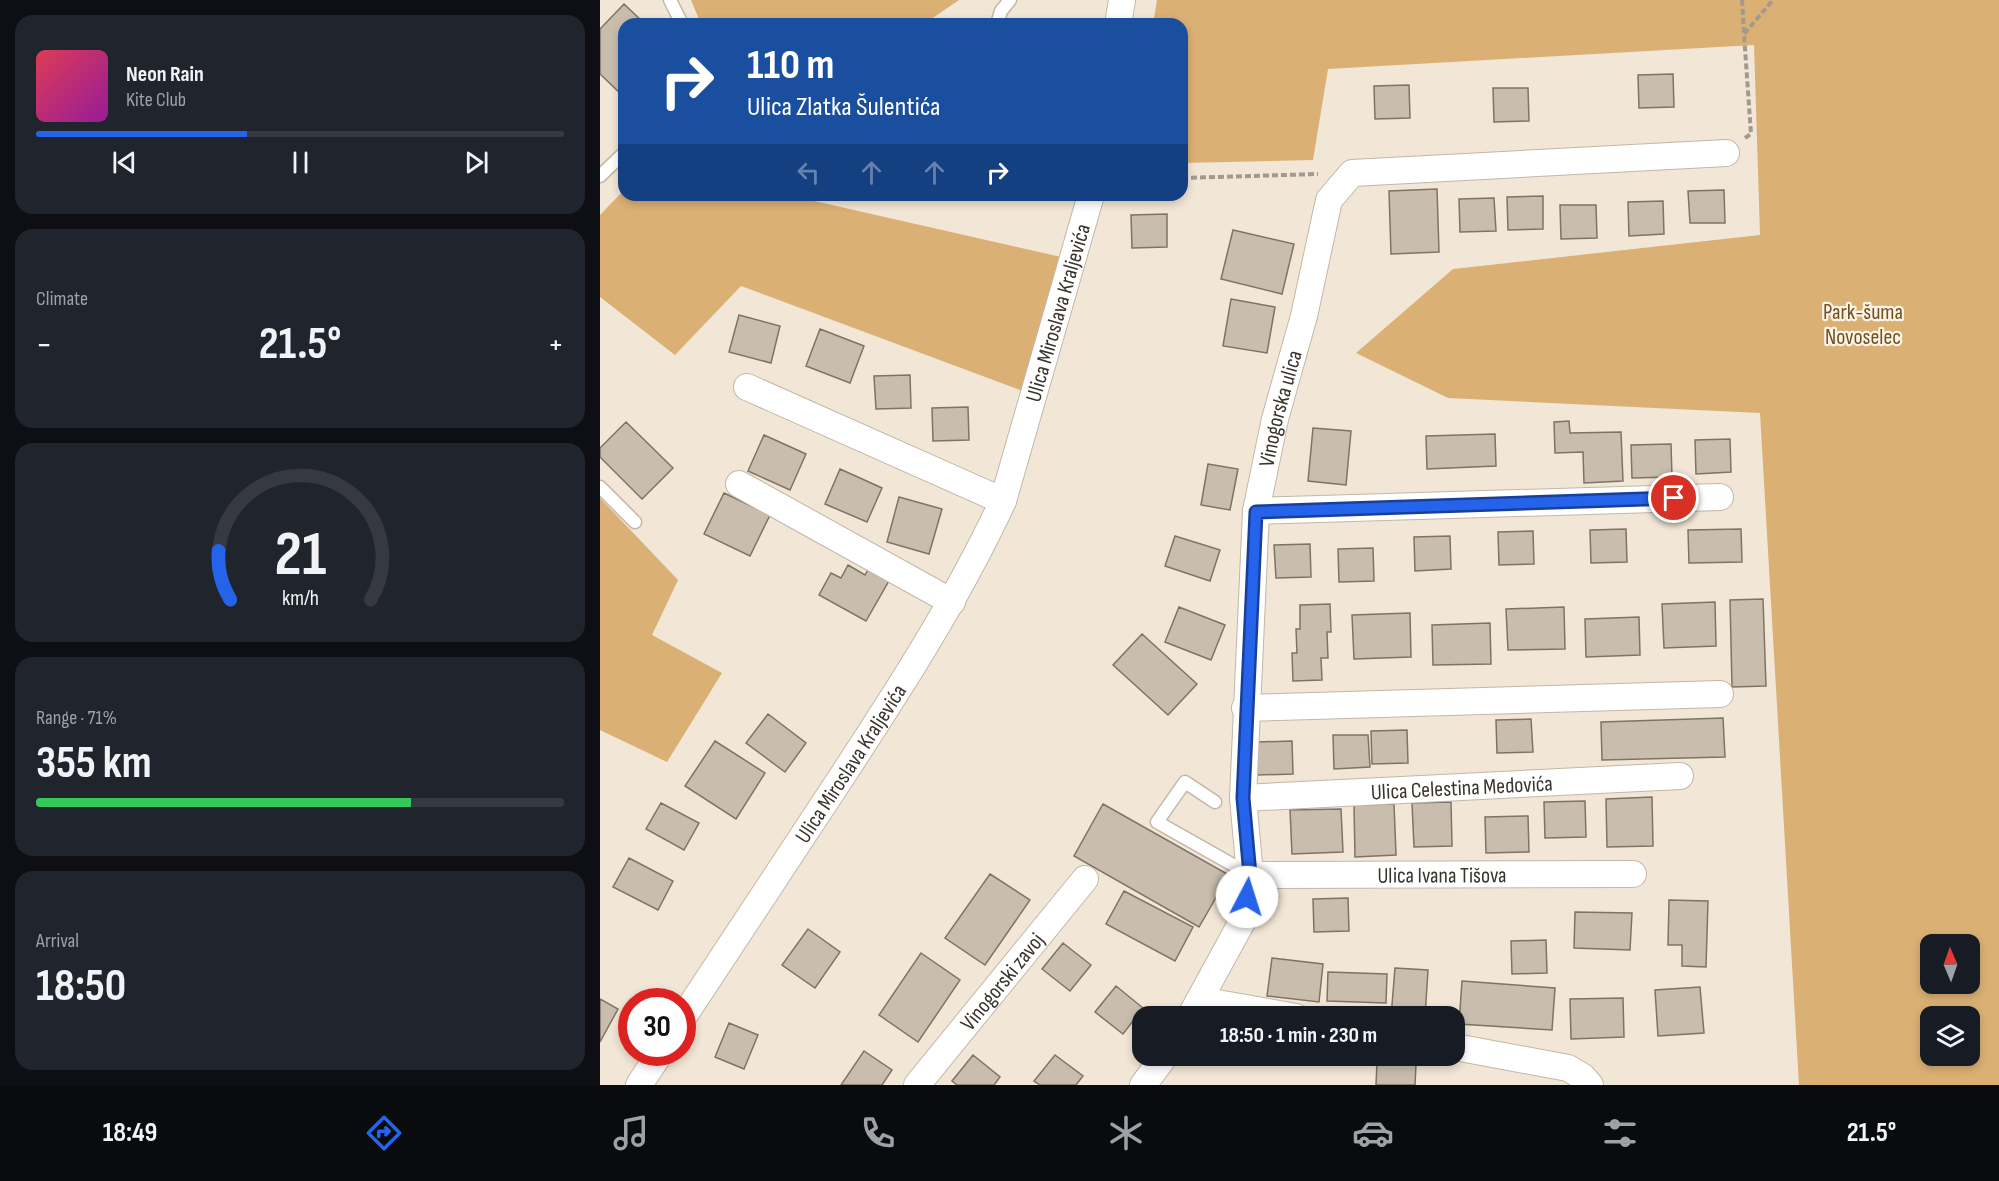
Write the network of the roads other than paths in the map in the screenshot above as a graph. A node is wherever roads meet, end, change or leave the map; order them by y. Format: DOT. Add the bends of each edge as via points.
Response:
graph roads {
  1 [pos="670,0"];
  2 [pos="1010,0"];
  3 [pos="1122,0"];
  4 [pos="678,18"];
  5 [pos="999,18"];
  6 [pos="1119,18"];
  7 [pos="1726,153"];
  8 [pos="618,159"];
  9 [pos="600,176"];
  10 [pos="1089,201"];
  11 [pos="747,387"];
  12 [pos="740,484"];
  13 [pos="600,487"];
  14 [pos="1720,497"];
  15 [pos="1003,501"];
  16 [pos="1256,512"];
  17 [pos="635,522"];
  18 [pos="952,602"];
  19 [pos="1720,694"];
  20 [pos="1245,708"];
  21 [pos="1680,776"];
  22 [pos="1243,798"];
  23 [pos="1215,802"];
  24 [pos="1633,874"];
  25 [pos="1250,875"];
  26 [pos="1085,879"];
  27 [pos="696,998"];
  28 [pos="1197,1006"];
  29 [pos="1465,1049"];
  30 [pos="651,1066"];
  31 [pos="1157,1066"];
  32 [pos="639,1085"];
  33 [pos="917,1085"];
  34 [pos="1143,1085"];
  35 [pos="1590,1085"];
  1 -- 4 [label="lane"];
  2 -- 5 [label="lane"];
  3 -- 6 [label="street"];
  7 -- 16 [label="street, Vinogorska ulica" via="1352,172 1329,200"];
  8 -- 9 [label="lane"];
  10 -- 15 [label="street, Ulica Miroslava Kraljevića"];
  11 -- 15 [label="street"];
  12 -- 18 [label="street"];
  13 -- 17 [label="lane"];
  14 -- 16 [label="street"];
  15 -- 18 [label="street, Ulica Miroslava Kraljevića"];
  16 -- 20 [label="street, Vinogorska ulica"];
  18 -- 27 [label="street, Ulica Miroslava Kraljevića" via="893,699"];
  19 -- 20 [label="street"];
  20 -- 22 [label="street, Vinogorska ulica"];
  21 -- 22 [label="street, Ulica Celestina Medovića"];
  22 -- 25 [label="street, Vinogorska ulica"];
  23 -- 25 [label="lane" via="1185,782 1157,822"];
  24 -- 25 [label="street, Ulica Ivana Tišova"];
  25 -- 28 [label="street, Vinogorska ulica" via="1244,920"];
  26 -- 33 [label="street, Vinogorski zavoj"];
  29 -- 35 [label="street" via="1568,1068"];
  30 -- 32 [label="street"];
  31 -- 34 [label="street"];
}
